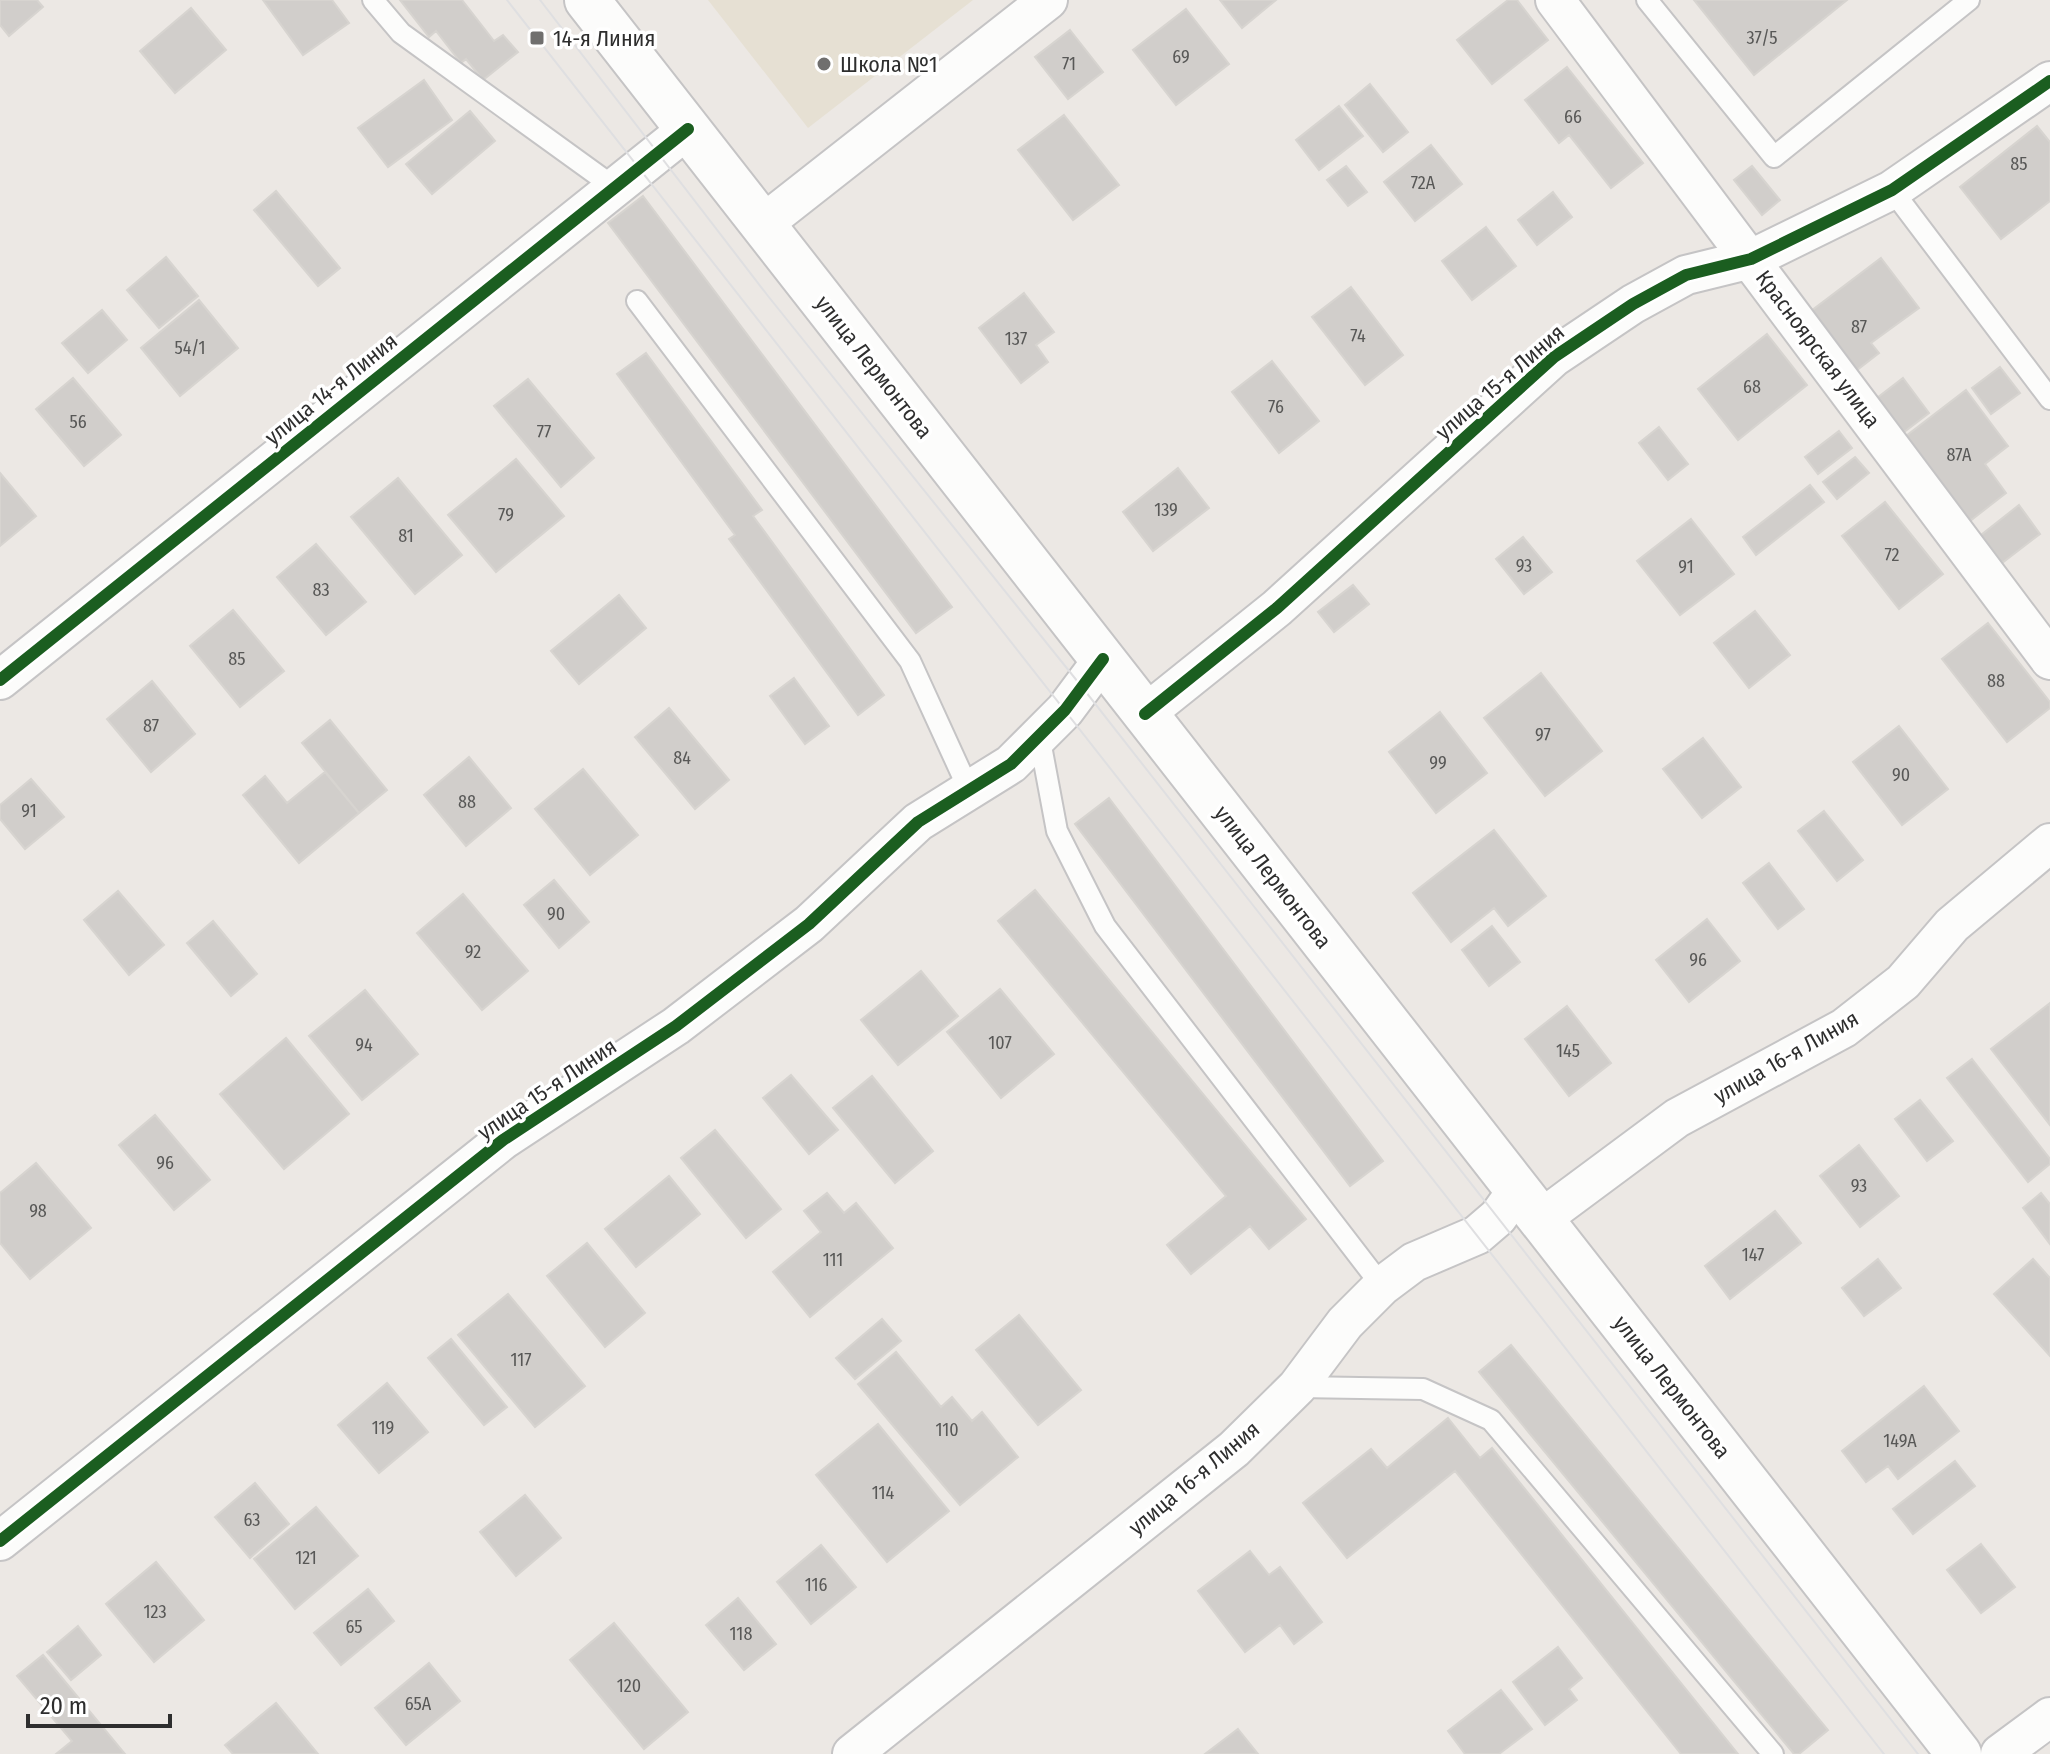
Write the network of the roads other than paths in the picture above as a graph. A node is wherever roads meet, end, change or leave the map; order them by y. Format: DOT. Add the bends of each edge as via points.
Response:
graph roads {
  1 [pos="373,0"];
  2 [pos="587,0"];
  3 [pos="1048,0"];
  4 [pos="1555,0"];
  5 [pos="1647,0"];
  6 [pos="1969,0"];
  7 [pos="2050,81"];
  8 [pos="688,129"];
  9 [pos="614,187"];
  10 [pos="1892,190"];
  11 [pos="763,224"];
  12 [pos="1751,259"];
  13 [pos="637,301"];
  14 [pos="2050,399"];
  15 [pos="1103,659"];
  16 [pos="2050,660"];
  17 [pos="0,680"];
  18 [pos="1145,714"];
  19 [pos="1039,735"];
  20 [pos="969,790"];
  21 [pos="2050,843"];
  22 [pos="1529,1204"];
  23 [pos="1382,1286"];
  24 [pos="1297,1387"];
  25 [pos="0,1541"];
  26 [pos="2050,1717"];
  27 [pos="852,1754"];
  28 [pos="1773,1754"];
  29 [pos="1959,1754"];
  30 [pos="2000,1754"];
  1 -- 9 [label="lane" via="401,33"];
  2 -- 8 [label="main road, улица Лермонтова"];
  3 -- 11 [label="street"];
  4 -- 12 [label="street, Красноярская улица"];
  5 -- 6 [label="lane" via="1774,157"];
  7 -- 10 [label="street, улица 15-я Линия"];
  8 -- 9 [label="street, улица 14-я Линия"];
  8 -- 11 [label="main road, улица Лермонтова"];
  9 -- 17 [label="street, улица 14-я Линия"];
  10 -- 12 [label="street, улица 15-я Линия"];
  10 -- 14 [label="lane"];
  11 -- 15 [label="main road, улица Лермонтова"];
  12 -- 16 [label="street, Красноярская улица"];
  12 -- 18 [label="street, улица 15-я Линия" via="1686,275 1554,357 1277,608"];
  13 -- 20 [label="lane" via="910,661"];
  15 -- 18 [label="main road, улица Лермонтова"];
  15 -- 19 [label="street, улица 15-я Линия"];
  18 -- 22 [label="main road, улица Лермонтова"];
  19 -- 20 [label="street, улица 15-я Линия" via="1011,764"];
  19 -- 23 [label="lane" via="1057,831 1105,926"];
  20 -- 25 [label="street, улица 15-я Линия" via="918,822 809,924 676,1026 503,1140"];
  21 -- 22 [label="street, улица 16-я Линия" via="1952,925 1903,982 1844,1028"];
  22 -- 23 [label="street, улица 16-я Линия" via="1498,1217 1477,1235 1414,1262"];
  22 -- 29 [label="main road, улица Лермонтова"];
  23 -- 24 [label="street, улица 16-я Линия" via="1345,1323"];
  24 -- 27 [label="street, улица 16-я Линия" via="1234,1449"];
  24 -- 28 [label="lane" via="1423,1389 1491,1420"];
  26 -- 30 [label="street"];
}
